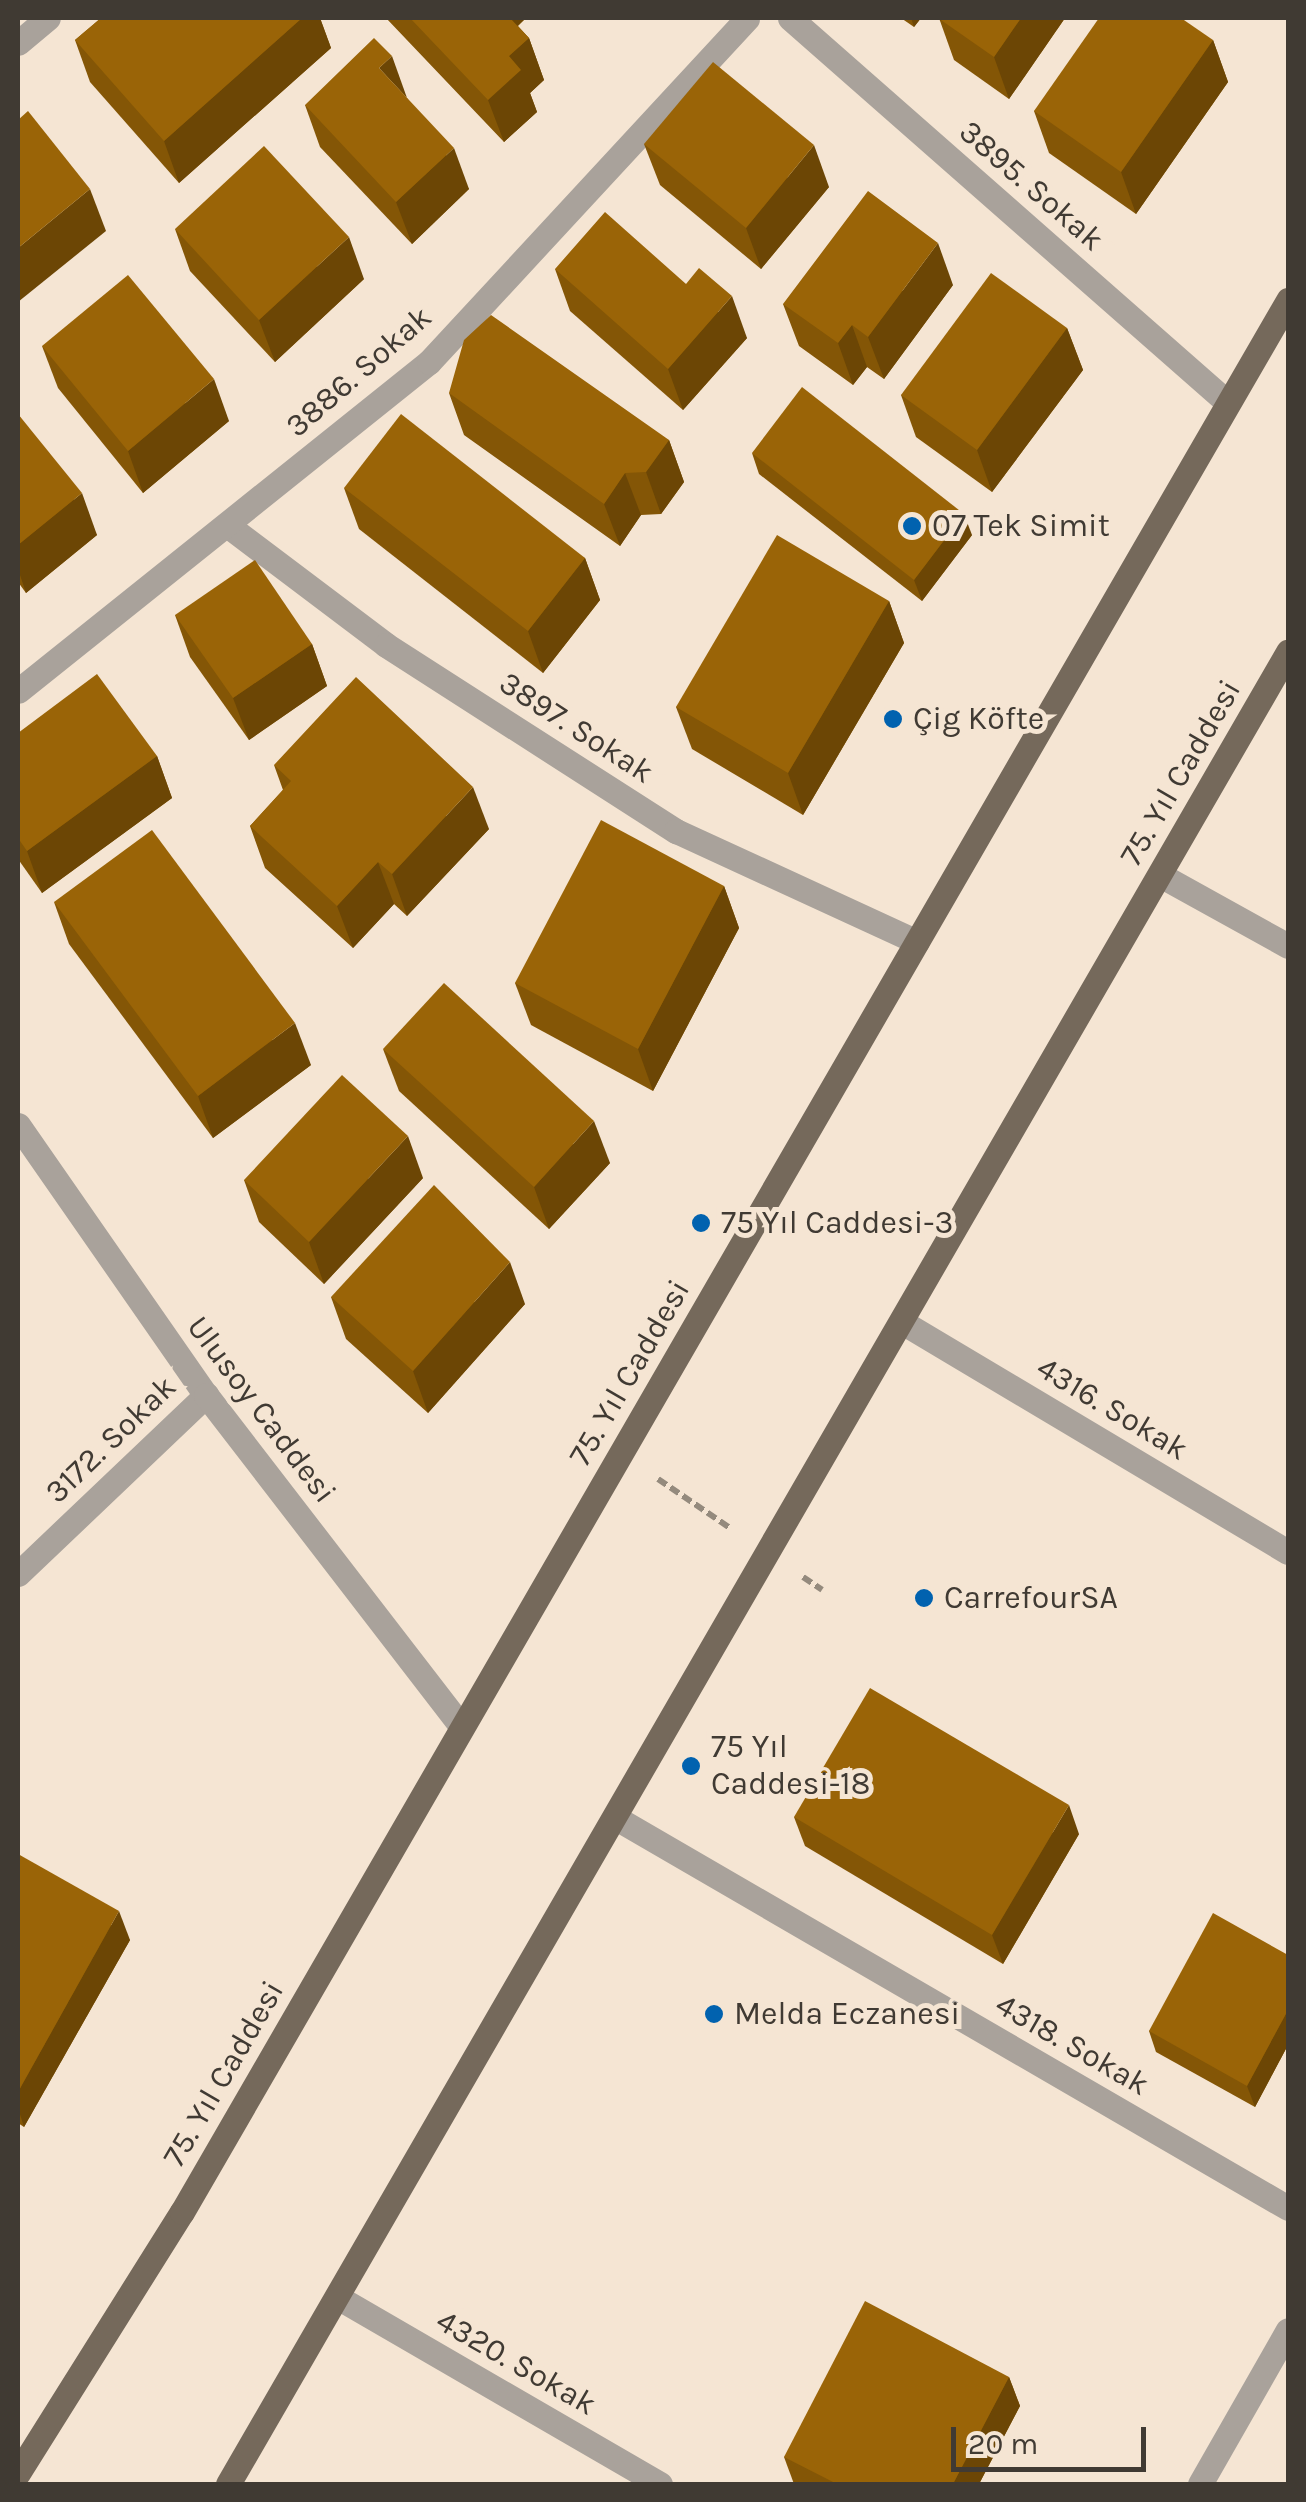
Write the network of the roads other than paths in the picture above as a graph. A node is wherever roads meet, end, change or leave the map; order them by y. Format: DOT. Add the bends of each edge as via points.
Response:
graph roads {
  1 [pos="747,18"];
  2 [pos="790,18"];
  3 [pos="39,21"];
  4 [pos="18,43"];
  5 [pos="1288,300"];
  6 [pos="1228,404"];
  7 [pos="226,525"];
  8 [pos="1288,652"];
  9 [pos="18,691"];
  10 [pos="1160,875"];
  11 [pos="917,942"];
  12 [pos="1288,946"];
  13 [pos="18,1124"];
  14 [pos="902,1322"];
  15 [pos="206,1395"];
  16 [pos="1288,1552"];
  17 [pos="18,1574"];
  18 [pos="462,1727"];
  19 [pos="616,1818"];
  20 [pos="1288,2208"];
  21 [pos="339,2298"];
  22 [pos="1288,2330"];
  23 [pos="18,2473"];
  24 [pos="228,2484"];
  25 [pos="660,2484"];
  26 [pos="1200,2484"];
  1 -- 7 [label="street, 3886. Sokak" via="428,362"];
  2 -- 6 [label="street, 3895. Sokak"];
  3 -- 4 [label="street"];
  5 -- 6 [label="main road, 75. Yıl Caddesi"];
  6 -- 11 [label="main road, 75. Yıl Caddesi"];
  7 -- 9 [label="street, 3886. Sokak"];
  7 -- 11 [label="street, 3897. Sokak" via="386,645 676,831"];
  8 -- 10 [label="main road, 75. Yıl Caddesi"];
  10 -- 12 [label="street"];
  10 -- 14 [label="main road, 75. Yıl Caddesi"];
  11 -- 18 [label="main road, 75. Yıl Caddesi"];
  13 -- 15 [label="street, Ulusoy Caddesi"];
  14 -- 16 [label="street, 4316. Sokak"];
  14 -- 19 [label="main road, 75. Yıl Caddesi"];
  15 -- 17 [label="street, 3172. Sokak"];
  15 -- 18 [label="street, Ulusoy Caddesi"];
  18 -- 23 [label="main road, 75. Yıl Caddesi" via="182,2212"];
  19 -- 20 [label="street, 4318. Sokak"];
  19 -- 21 [label="main road, 75. Yıl Caddesi"];
  21 -- 24 [label="main road, 75. Yıl Caddesi"];
  21 -- 25 [label="street, 4320. Sokak"];
  22 -- 26 [label="street"];
}
